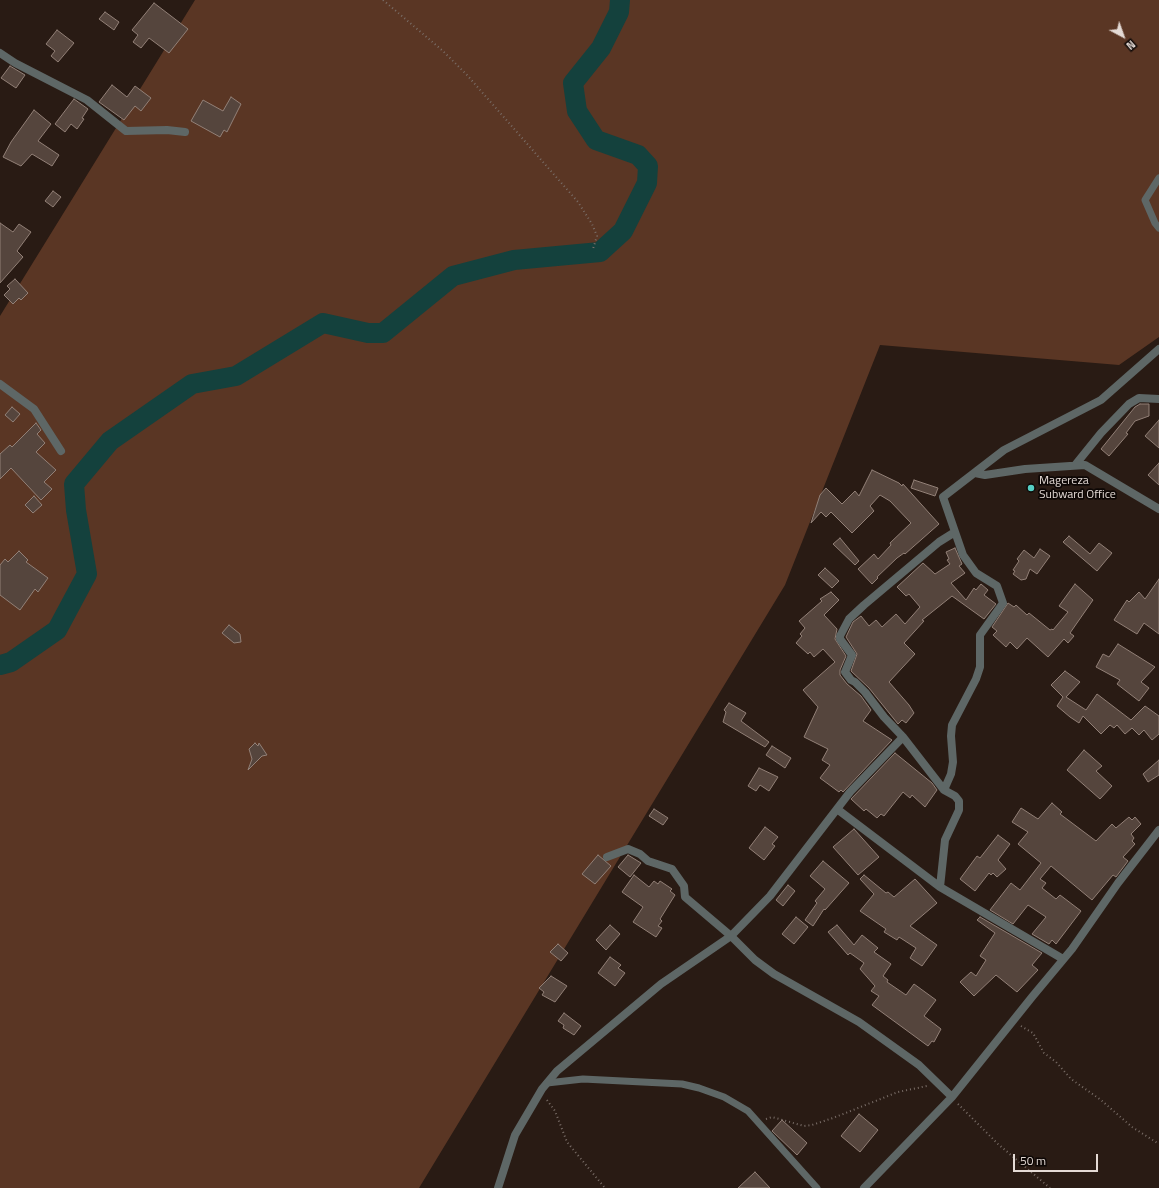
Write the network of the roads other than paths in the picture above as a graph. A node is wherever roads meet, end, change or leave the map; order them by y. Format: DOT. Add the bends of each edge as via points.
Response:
graph roads {
  1 [pos="0,54"];
  2 [pos="184,132"];
  3 [pos="1159,178"];
  4 [pos="1159,228"];
  5 [pos="1159,349"];
  6 [pos="0,384"];
  7 [pos="1159,399"];
  8 [pos="61,450"];
  9 [pos="1076,464"];
  10 [pos="975,473"];
  11 [pos="1159,509"];
  12 [pos="955,532"];
  13 [pos="904,737"];
  14 [pos="944,790"];
  15 [pos="838,809"];
  16 [pos="1159,830"];
  17 [pos="607,858"];
  18 [pos="940,887"];
  19 [pos="731,936"];
  20 [pos="1063,959"];
  21 [pos="547,1083"];
  22 [pos="952,1096"];
  23 [pos="498,1188"];
  24 [pos="817,1188"];
  25 [pos="864,1188"];
  1 -- 2 [label="street" via="87,100 126,131"];
  3 -- 4 [label="lane" via="1145,200"];
  5 -- 10 [label="street" via="1101,400 1004,450"];
  6 -- 8 [label="street" via="34,409"];
  7 -- 9 [label="street" via="1139,398 1129,404 1101,432"];
  9 -- 10 [label="street" via="985,475"];
  9 -- 11 [label="street" via="1089,467"];
  10 -- 12 [label="street" via="942,499"];
  12 -- 13 [label="street" via="939,542 864,605 849,620 840,636 852,652 845,672"];
  12 -- 14 [label="street" via="969,564 982,578 997,586 1003,602 980,635 980,667 952,725 950,736 953,762"];
  13 -- 14 [label="street"];
  13 -- 15 [label="street" via="871,769"];
  14 -- 18 [label="street" via="958,798 960,806 945,840"];
  15 -- 18 [label="street"];
  15 -- 19 [label="street" via="770,896"];
  16 -- 20 [label="street"];
  17 -- 19 [label="street" via="628,849 648,861 672,868 684,886 685,897"];
  18 -- 20 [label="street"];
  19 -- 21 [label="street" via="661,984 566,1063"];
  19 -- 22 [label="street" via="764,967 859,1022 919,1066"];
  20 -- 22 [label="street"];
  21 -- 23 [label="street" via="515,1135"];
  21 -- 24 [label="lane" via="583,1079 682,1084 724,1097 748,1111"];
  22 -- 25 [label="street"];
}
